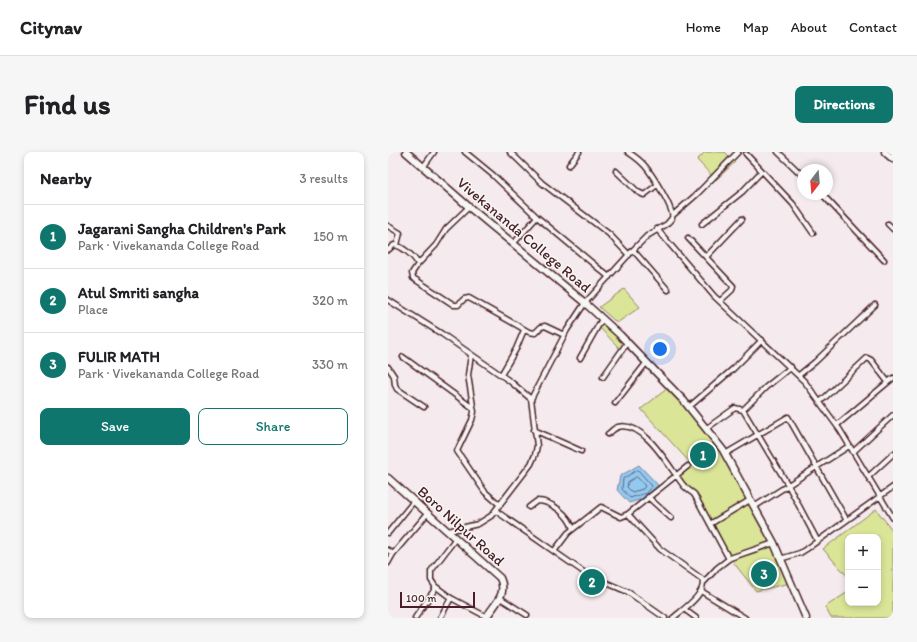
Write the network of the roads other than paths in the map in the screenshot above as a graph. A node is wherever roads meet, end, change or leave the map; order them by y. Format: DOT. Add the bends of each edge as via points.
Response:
graph roads {
  1 [pos="406,152"];
  2 [pos="434,152"];
  3 [pos="465,152"];
  4 [pos="510,152"];
  5 [pos="579,152"];
  6 [pos="628,152"];
  7 [pos="738,152"];
  8 [pos="778,152"];
  9 [pos="885,152"];
  10 [pos="746,153"];
  11 [pos="893,159"];
  12 [pos="569,165"];
  13 [pos="424,166"];
  14 [pos="797,170"];
  15 [pos="616,171"];
  16 [pos="761,172"];
  17 [pos="657,185"];
  18 [pos="828,200"];
  19 [pos="469,207"];
  20 [pos="673,215"];
  21 [pos="537,217"];
  22 [pos="742,219"];
  23 [pos="702,224"];
  24 [pos="888,224"];
  25 [pos="388,226"];
  26 [pos="658,229"];
  27 [pos="893,229"];
  28 [pos="813,233"];
  29 [pos="688,238"];
  30 [pos="513,244"];
  31 [pos="396,245"];
  32 [pos="388,250"];
  33 [pos="633,250"];
  34 [pos="629,255"];
  35 [pos="706,257"];
  36 [pos="884,260"];
  37 [pos="418,264"];
  38 [pos="608,277"];
  39 [pos="668,290"];
  40 [pos="388,300"];
  41 [pos="720,301"];
  42 [pos="585,303"];
  43 [pos="875,305"];
  44 [pos="602,319"];
  45 [pos="524,330"];
  46 [pos="564,335"];
  47 [pos="762,340"];
  48 [pos="627,342"];
  49 [pos="471,355"];
  50 [pos="403,357"];
  51 [pos="580,358"];
  52 [pos="647,362"];
  53 [pos="388,367"];
  54 [pos="791,367"];
  55 [pos="501,375"];
  56 [pos="799,375"];
  57 [pos="603,377"];
  58 [pos="893,378"];
  59 [pos="888,382"];
  60 [pos="531,399"];
  61 [pos="820,402"];
  62 [pos="614,403"];
  63 [pos="424,407"];
  64 [pos="689,407"];
  65 [pos="473,408"];
  66 [pos="743,410"];
  67 [pos="893,416"];
  68 [pos="837,425"];
  69 [pos="707,428"];
  70 [pos="534,430"];
  71 [pos="608,434"];
  72 [pos="757,435"];
  73 [pos="849,446"];
  74 [pos="581,451"];
  75 [pos="853,452"];
  76 [pos="725,454"];
  77 [pos="893,454"];
  78 [pos="688,466"];
  79 [pos="817,466"];
  80 [pos="676,473"];
  81 [pos="868,477"];
  82 [pos="388,478"];
  83 [pos="788,485"];
  84 [pos="893,487"];
  85 [pos="648,497"];
  86 [pos="880,498"];
  87 [pos="750,500"];
  88 [pos="414,501"];
  89 [pos="500,505"];
  90 [pos="529,507"];
  91 [pos="754,507"];
  92 [pos="496,511"];
  93 [pos="428,513"];
  94 [pos="628,514"];
  95 [pos="671,518"];
  96 [pos="893,518"];
  97 [pos="846,520"];
  98 [pos="710,524"];
  99 [pos="573,529"];
  100 [pos="448,531"];
  101 [pos="388,533"];
  102 [pos="456,538"];
  103 [pos="817,540"];
  104 [pos="774,543"];
  105 [pos="388,550"];
  106 [pos="555,550"];
  107 [pos="393,554"];
  108 [pos="729,559"];
  109 [pos="780,559"];
  110 [pos="388,563"];
  111 [pos="704,582"];
  112 [pos="435,586"];
  113 [pos="702,591"];
  114 [pos="451,598"];
  115 [pos="500,598"];
  116 [pos="684,609"];
  117 [pos="527,615"];
  118 [pos="486,617"];
  119 [pos="415,618"];
  120 [pos="440,618"];
  121 [pos="665,618"];
  122 [pos="673,618"];
  123 [pos="696,618"];
  124 [pos="745,618"];
  125 [pos="806,618"];
  1 -- 13 [label="street, Vivekananda College Road"];
  2 -- 13 [label="street"];
  3 -- 21 [label="street"];
  4 -- 34 [label="street" via="542,183 609,234"];
  5 -- 12 [label="street"];
  6 -- 17 [label="street" via="645,166"];
  7 -- 20 [label="street"];
  8 -- 14 [label="street"];
  9 -- 11 [label="street"];
  10 -- 16 [label="street"];
  13 -- 19 [label="street, Vivekananda College Road"];
  15 -- 17 [label="street" via="644,195"];
  16 -- 23 [label="street" via="742,192"];
  16 -- 28 [label="street" via="793,204"];
  17 -- 20 [label="street"];
  18 -- 36 [label="street"];
  19 -- 30 [label="street, Vivekananda College Road"];
  19 -- 37 [label="street" via="446,229 436,245"];
  20 -- 26 [label="street" via="670,221"];
  21 -- 30 [label="street"];
  21 -- 38 [label="street"];
  22 -- 35 [label="street"];
  24 -- 27 [label="street"];
  25 -- 31 [label="street" via="400,233"];
  26 -- 33 [label="street"];
  26 -- 41 [label="street"];
  29 -- 35 [label="street"];
  30 -- 42 [label="street, Vivekananda College Road"];
  31 -- 32 [label="street"];
  31 -- 37 [label="street"];
  33 -- 34 [label="street"];
  33 -- 39 [label="street"];
  34 -- 38 [label="street"];
  35 -- 41 [label="street" via="733,286"];
  37 -- 45 [label="street" via="412,273 413,278 454,305 469,298"];
  38 -- 42 [label="street"];
  40 -- 49 [label="street"];
  41 -- 47 [label="street"];
  42 -- 44 [label="street, Vivekananda College Road"];
  42 -- 46 [label="street"];
  43 -- 56 [label="street" via="825,354"];
  44 -- 48 [label="street, Vivekananda College Road"];
  44 -- 51 [label="street"];
  45 -- 46 [label="street" via="535,333 545,326"];
  45 -- 55 [label="street"];
  46 -- 60 [label="street"];
  47 -- 54 [label="street"];
  47 -- 64 [label="street"];
  48 -- 52 [label="street, Vivekananda College Road"];
  48 -- 57 [label="street"];
  49 -- 55 [label="street"];
  49 -- 65 [label="street" via="468,375"];
  50 -- 65 [label="street"];
  52 -- 62 [label="street"];
  52 -- 64 [label="street, Vivekananda College Road"];
  53 -- 63 [label="street" via="394,376 397,389"];
  54 -- 56 [label="street"];
  54 -- 66 [label="street"];
  55 -- 60 [label="street"];
  56 -- 61 [label="street"];
  58 -- 59 [label="street"];
  59 -- 61 [label="street" via="871,360 866,358"];
  59 -- 68 [label="street"];
  60 -- 70 [label="street"];
  61 -- 68 [label="street"];
  64 -- 69 [label="street, Vivekananda College Road"];
  65 -- 89 [label="street" via="472,420 457,447 457,454 485,492"];
  66 -- 69 [label="street" via="735,408"];
  66 -- 72 [label="street"];
  67 -- 75 [label="street"];
  68 -- 73 [label="street"];
  69 -- 76 [label="street, Vivekananda College Road"];
  70 -- 74 [label="street"];
  70 -- 89 [label="street" via="537,450 533,459"];
  71 -- 80 [label="street" via="618,427 633,428 648,440"];
  72 -- 76 [label="street"];
  72 -- 79 [label="street" via="788,417"];
  72 -- 83 [label="street"];
  73 -- 75 [label="street"];
  73 -- 79 [label="street"];
  75 -- 81 [label="street"];
  76 -- 87 [label="street, Vivekananda College Road"];
  77 -- 81 [label="street"];
  78 -- 80 [label="street"];
  79 -- 83 [label="street"];
  79 -- 97 [label="street"];
  80 -- 85 [label="street"];
  80 -- 98 [label="street" via="686,488 694,494"];
  81 -- 86 [label="street"];
  82 -- 88 [label="street, Boro Nilpur Road"];
  83 -- 91 [label="street"];
  83 -- 103 [label="street"];
  84 -- 86 [label="street"];
  85 -- 94 [label="street"];
  85 -- 95 [label="street"];
  86 -- 96 [label="street"];
  86 -- 97 [label="street"];
  87 -- 91 [label="street, Vivekananda College Road"];
  87 -- 98 [label="street"];
  88 -- 93 [label="street, Boro Nilpur Road"];
  88 -- 101 [label="street"];
  89 -- 92 [label="street"];
  90 -- 99 [label="street" via="537,501 550,504 563,514"];
  91 -- 104 [label="street, Vivekananda College Road"];
  92 -- 100 [label="street" via="478,524"];
  92 -- 106 [label="street"];
  93 -- 100 [label="street, Boro Nilpur Road"];
  93 -- 107 [label="street"];
  94 -- 99 [label="street" via="621,517 601,507"];
  94 -- 111 [label="street" via="660,549"];
  97 -- 103 [label="street"];
  98 -- 108 [label="street"];
  99 -- 106 [label="street"];
  100 -- 102 [label="street, Boro Nilpur Road"];
  102 -- 112 [label="street" via="431,571 431,580"];
  102 -- 115 [label="street, Boro Nilpur Road" via="500,578 503,587"];
  103 -- 109 [label="street" via="800,553"];
  104 -- 108 [label="street"];
  104 -- 109 [label="street, Vivekananda College Road"];
  105 -- 107 [label="street"];
  106 -- 121 [label="street" via="588,575 628,592"];
  107 -- 110 [label="street"];
  108 -- 111 [label="street"];
  109 -- 125 [label="street, Vivekananda College Road"];
  111 -- 113 [label="street"];
  112 -- 114 [label="street"];
  112 -- 119 [label="street"];
  113 -- 116 [label="street"];
  113 -- 124 [label="street"];
  114 -- 118 [label="street"];
  114 -- 120 [label="street"];
  115 -- 117 [label="street"];
  115 -- 118 [label="street"];
  116 -- 122 [label="street"];
  116 -- 123 [label="street"];
}
